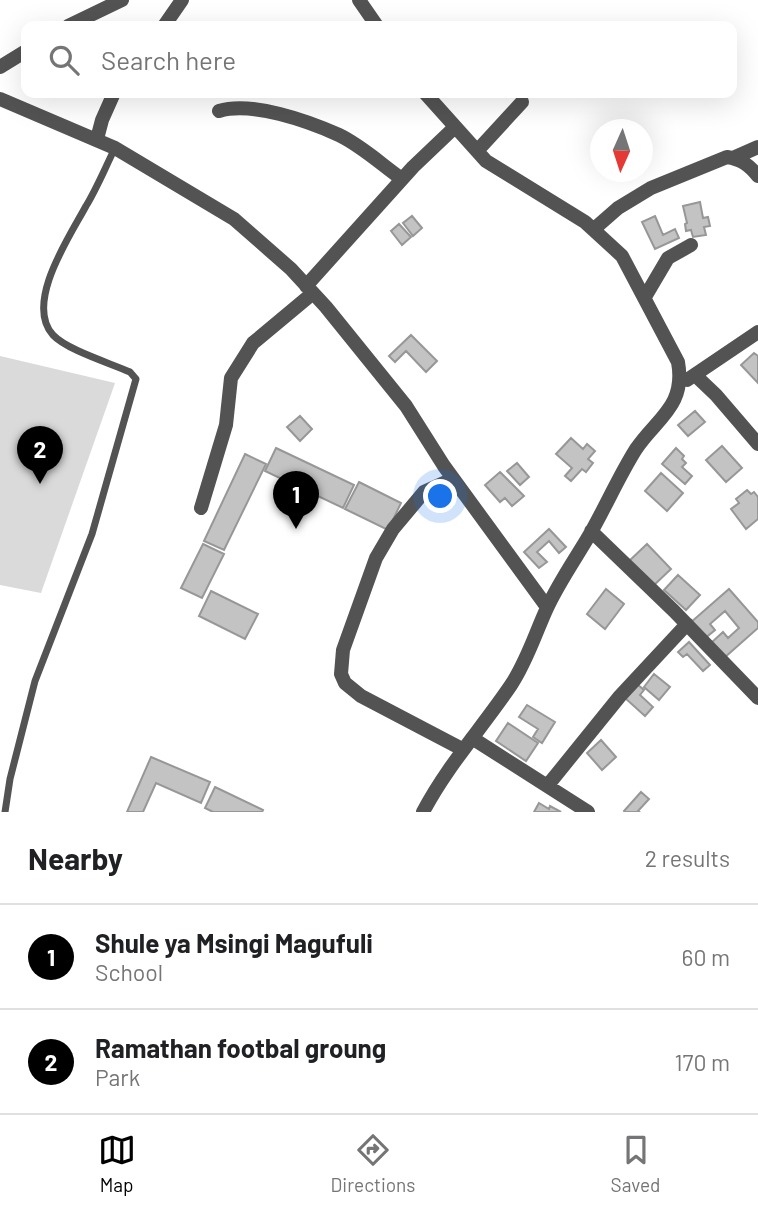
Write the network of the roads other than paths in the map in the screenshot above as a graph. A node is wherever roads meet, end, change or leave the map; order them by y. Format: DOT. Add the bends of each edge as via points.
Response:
graph roads {
  1 [pos="122,0"];
  2 [pos="182,0"];
  3 [pos="359,0"];
  4 [pos="78,21"];
  5 [pos="167,21"];
  6 [pos="374,21"];
  7 [pos="21,54"];
  8 [pos="0,67"];
  9 [pos="112,98"];
  10 [pos="429,98"];
  11 [pos="0,99"];
  12 [pos="522,102"];
  13 [pos="219,111"];
  14 [pos="455,127"];
  15 [pos="97,139"];
  16 [pos="758,147"];
  17 [pos="115,148"];
  18 [pos="477,151"];
  19 [pos="733,158"];
  20 [pos="758,176"];
  21 [pos="402,179"];
  22 [pos="594,229"];
  23 [pos="691,245"];
  24 [pos="309,290"];
  25 [pos="645,297"];
  26 [pos="758,332"];
  27 [pos="695,376"];
  28 [pos="680,384"];
  29 [pos="758,444"];
  30 [pos="453,480"];
  31 [pos="201,508"];
  32 [pos="591,531"];
  33 [pos="547,607"];
  34 [pos="687,624"];
  35 [pos="758,698"];
  36 [pos="467,744"];
  37 [pos="548,785"];
  38 [pos="5,812"];
  39 [pos="423,812"];
  40 [pos="588,812"];
  1 -- 4 [label="street"];
  2 -- 5 [label="street"];
  3 -- 6 [label="street"];
  7 -- 8 [label="street"];
  9 -- 15 [label="street"];
  10 -- 14 [label="street"];
  11 -- 15 [label="street"];
  12 -- 18 [label="street"];
  13 -- 21 [label="street" via="250,108 304,122 341,136"];
  14 -- 18 [label="street"];
  14 -- 21 [label="street"];
  15 -- 17 [label="street"];
  16 -- 19 [label="street"];
  17 -- 24 [label="street" via="234,219"];
  17 -- 38 [label="lane" via="57,258 43,307 53,335 130,372 136,386 92,534 36,681"];
  18 -- 22 [label="street"];
  19 -- 20 [label="street"];
  19 -- 22 [label="street" via="727,156 651,188"];
  21 -- 24 [label="street"];
  22 -- 25 [label="street" via="622,256"];
  23 -- 25 [label="street" via="668,258"];
  24 -- 30 [label="street" via="405,406"];
  24 -- 31 [label="street" via="253,343 231,378 226,425"];
  25 -- 28 [label="street" via="678,362"];
  26 -- 27 [label="street"];
  27 -- 28 [label="street"];
  27 -- 29 [label="street"];
  28 -- 32 [label="street" via="673,403 638,447"];
  30 -- 33 [label="street"];
  30 -- 36 [label="street" via="424,492 387,538 343,650 341,674 361,696"];
  32 -- 33 [label="street"];
  32 -- 34 [label="street"];
  33 -- 36 [label="street" via="518,673"];
  34 -- 35 [label="street"];
  34 -- 37 [label="street" via="620,696"];
  36 -- 37 [label="street"];
  36 -- 39 [label="street"];
  37 -- 40 [label="street"];
}
